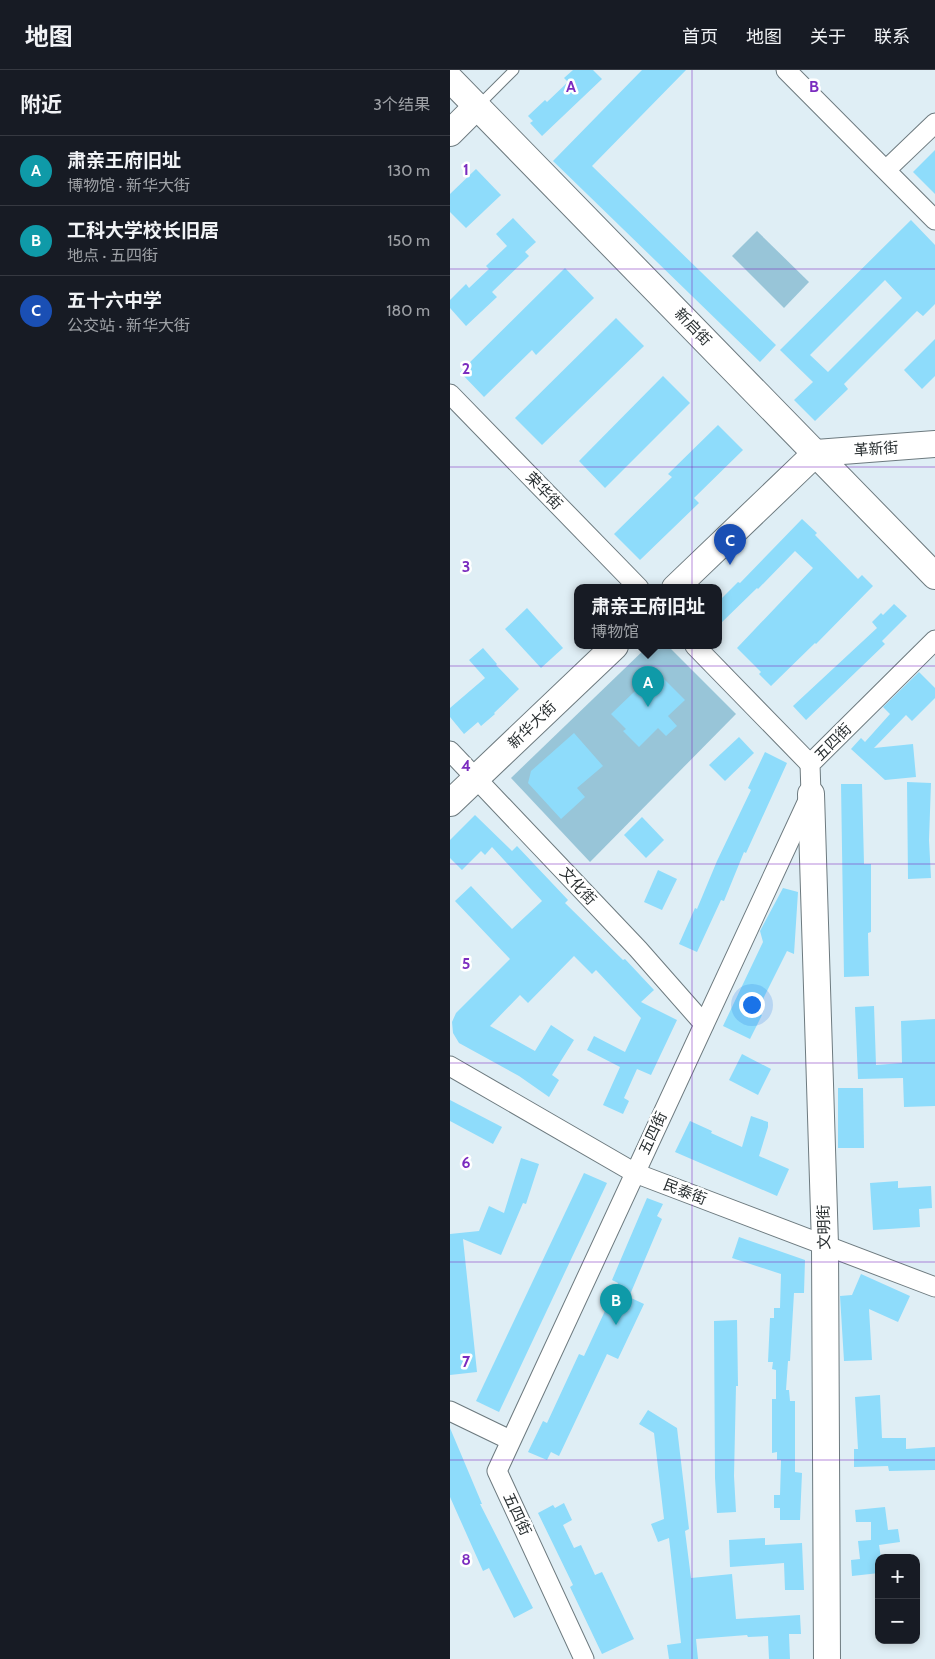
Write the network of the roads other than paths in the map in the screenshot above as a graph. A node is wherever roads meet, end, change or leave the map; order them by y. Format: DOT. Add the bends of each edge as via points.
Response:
graph roads {
  1 [pos="514,70"];
  2 [pos="786,70"];
  3 [pos="450,78"];
  4 [pos="477,106"];
  5 [pos="935,123"];
  6 [pos="450,132"];
  7 [pos="886,170"];
  8 [pos="935,220"];
  9 [pos="450,394"];
  10 [pos="935,444"];
  11 [pos="816,453"];
  12 [pos="935,576"];
  13 [pos="635,584"];
  14 [pos="679,584"];
  15 [pos="935,640"];
  16 [pos="612,649"];
  17 [pos="698,649"];
  18 [pos="450,751"];
  19 [pos="810,764"];
  20 [pos="476,778"];
  21 [pos="811,794"];
  22 [pos="450,803"];
  23 [pos="704,1024"];
  24 [pos="450,1066"];
  25 [pos="635,1172"];
  26 [pos="825,1245"];
  27 [pos="935,1287"];
  28 [pos="450,1411"];
  29 [pos="510,1440"];
  30 [pos="584,1659"];
  31 [pos="827,1659"];
  1 -- 4 [label="lane"];
  2 -- 7 [label="street"];
  3 -- 4 [label="street, 新启街"];
  4 -- 6 [label="street"];
  4 -- 11 [label="street, 新启街"];
  5 -- 7 [label="street"];
  7 -- 8 [label="street"];
  9 -- 13 [label="street, 荣华街"];
  10 -- 11 [label="street, 革新街"];
  11 -- 12 [label="street, 新启街"];
  11 -- 14 [label="street"];
  15 -- 19 [label="street, 五四街"];
  16 -- 20 [label="street, 新华大街"];
  17 -- 19 [label="street"];
  18 -- 20 [label="street, 文化街"];
  19 -- 21 [label="street, 五四街"];
  20 -- 22 [label="street, 新华大街"];
  20 -- 23 [label="street, 文化街" via="638,949"];
  21 -- 23 [label="street, 五四街"];
  21 -- 26 [label="street, 文明街"];
  23 -- 25 [label="street, 五四街"];
  24 -- 25 [label="street, 民泰街"];
  25 -- 26 [label="street, 民泰街"];
  25 -- 29 [label="street, 五四街"];
  26 -- 27 [label="street, 民泰街"];
  26 -- 31 [label="street, 文明街"];
  28 -- 29 [label="street"];
  29 -- 30 [label="street, 五四街" via="497,1471"];
}
